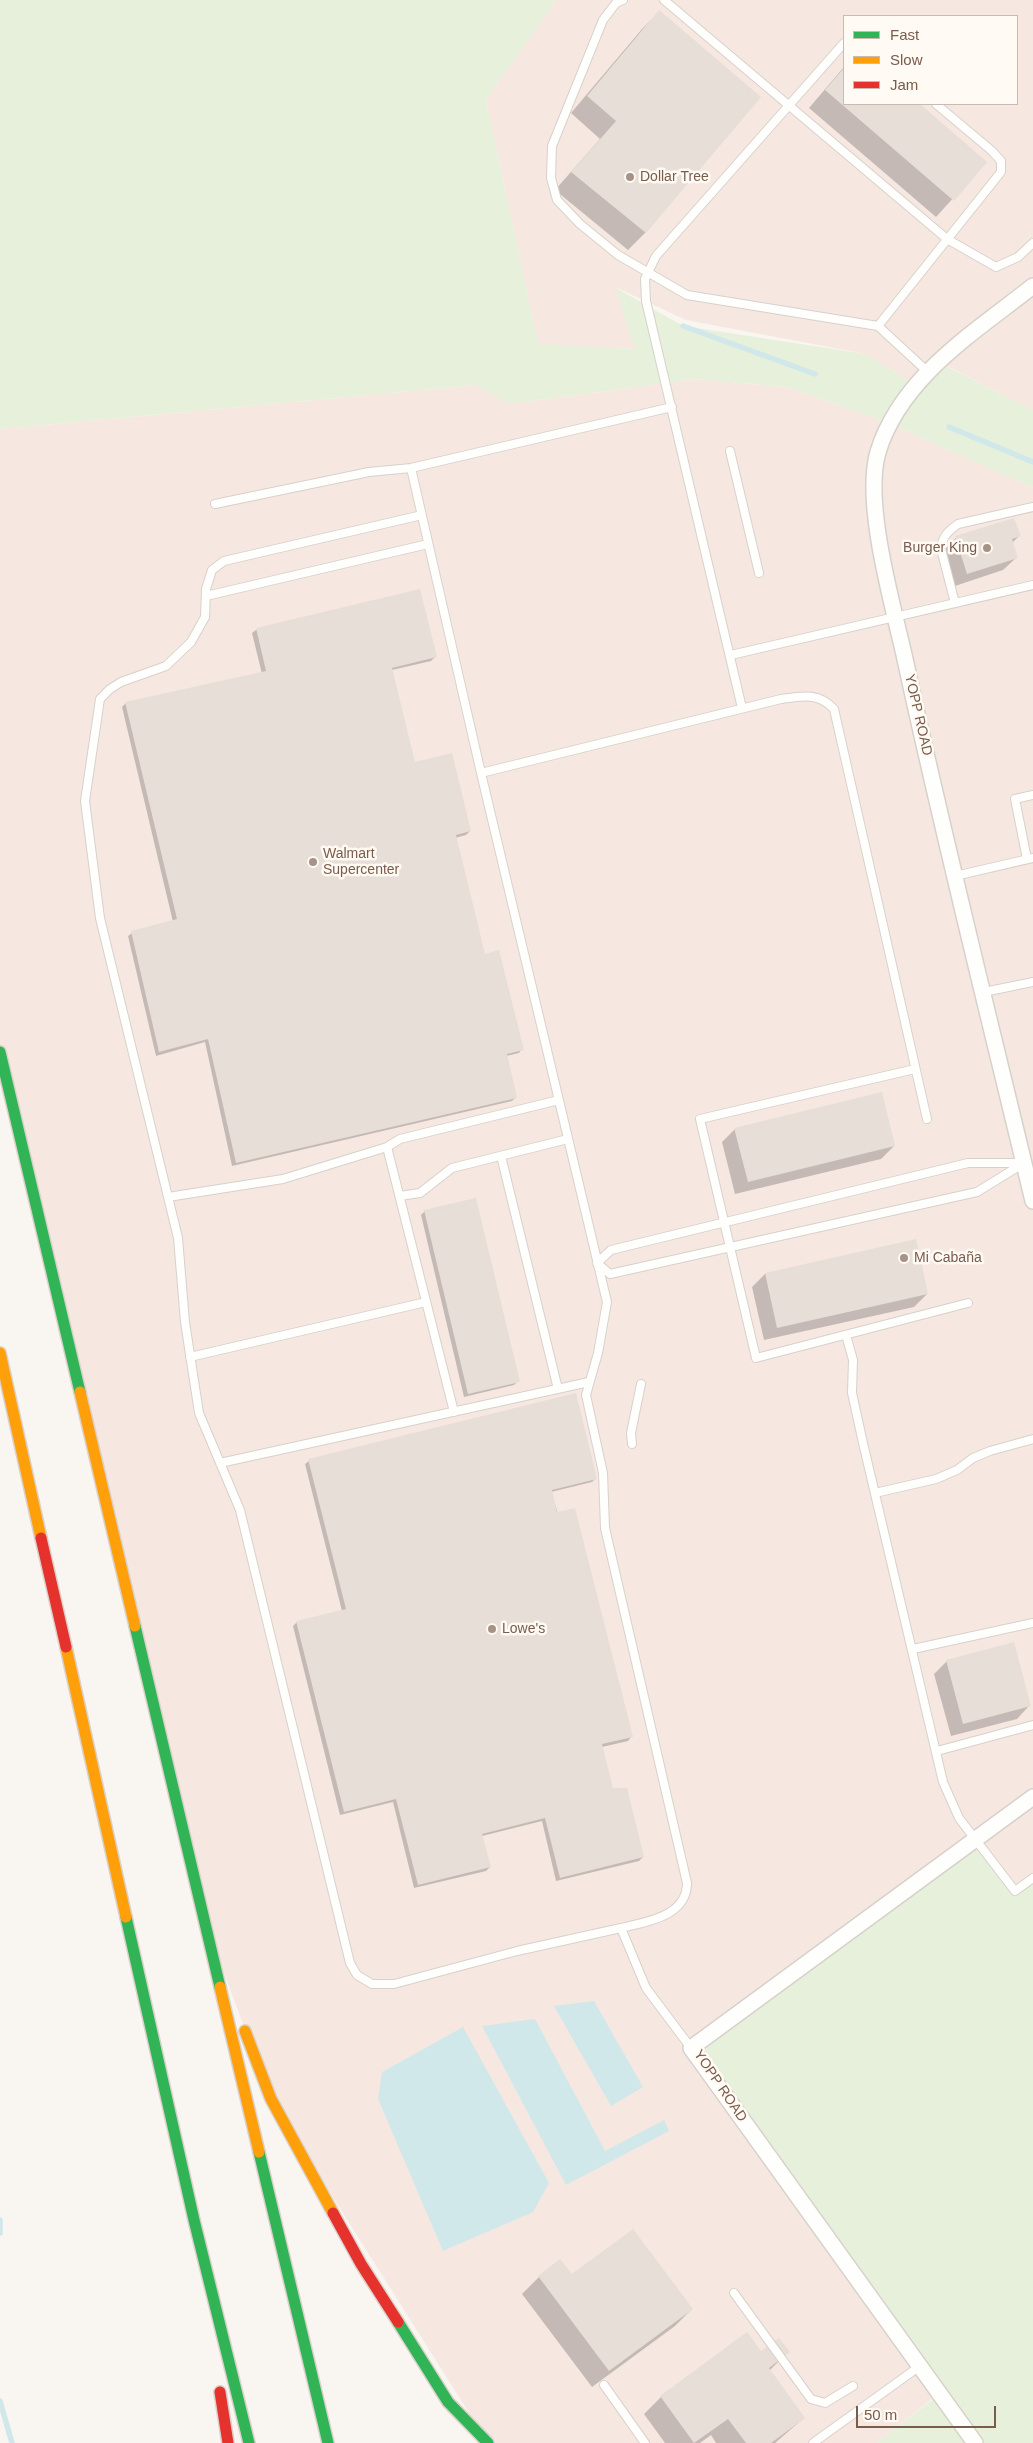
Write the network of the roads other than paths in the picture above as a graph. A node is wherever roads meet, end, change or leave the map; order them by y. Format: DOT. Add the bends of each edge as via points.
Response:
graph roads {
  1 [pos="623,0"];
  2 [pos="664,0"];
  3 [pos="843,44"];
  4 [pos="937,105"];
  5 [pos="787,106"];
  6 [pos="947,240"];
  7 [pos="1033,243"];
  8 [pos="647,274"];
  9 [pos="1033,286"];
  10 [pos="878,326"];
  11 [pos="929,373"];
  12 [pos="672,407"];
  13 [pos="730,451"];
  14 [pos="411,468"];
  15 [pos="215,504"];
  16 [pos="1033,507"];
  17 [pos="422,515"];
  18 [pos="428,544"];
  19 [pos="759,573"];
  20 [pos="1033,585"];
  21 [pos="206,596"];
  22 [pos="955,603"];
  23 [pos="896,617"];
  24 [pos="731,655"];
  25 [pos="742,708"];
  26 [pos="481,773"];
  27 [pos="1033,795"];
  28 [pos="1030,858"];
  29 [pos="955,876"];
  30 [pos="1033,982"];
  31 [pos="984,992"];
  32 [pos="0,1052"];
  33 [pos="915,1069"];
  34 [pos="559,1100"];
  35 [pos="927,1119"];
  36 [pos="568,1139"];
  37 [pos="387,1147"];
  38 [pos="501,1156"];
  39 [pos="1028,1162"];
  40 [pos="400,1196"];
  41 [pos="168,1197"];
  42 [pos="1033,1201"];
  43 [pos="725,1222"];
  44 [pos="730,1247"];
  45 [pos="596,1263"];
  46 [pos="426,1302"];
  47 [pos="968,1303"];
  48 [pos="846,1335"];
  49 [pos="0,1353"];
  50 [pos="190,1357"];
  51 [pos="588,1382"];
  52 [pos="641,1384"];
  53 [pos="558,1389"];
  54 [pos="454,1412"];
  55 [pos="1033,1440"];
  56 [pos="632,1444"];
  57 [pos="220,1463"];
  58 [pos="875,1493"];
  59 [pos="1033,1623"];
  60 [pos="913,1649"];
  61 [pos="1033,1725"];
  62 [pos="937,1751"];
  63 [pos="1033,1797"];
  64 [pos="975,1839"];
  65 [pos="1033,1878"];
  66 [pos="205,1922"];
  67 [pos="621,1928"];
  68 [pos="691,2048"];
  69 [pos="194,2220"];
  70 [pos="734,2293"];
  71 [pos="213,2346"];
  72 [pos="920,2366"];
  73 [pos="604,2384"];
  74 [pos="219,2385"];
  75 [pos="853,2386"];
  76 [pos="228,2443"];
  77 [pos="249,2443"];
  78 [pos="328,2443"];
  79 [pos="488,2443"];
  80 [pos="645,2443"];
  81 [pos="813,2443"];
  82 [pos="976,2443"];
  1 -- 8 [label="lane" via="616,3 603,20 579,76 552,146 551,178 557,200 580,224"];
  2 -- 5 [label="lane"];
  3 -- 5 [label="lane"];
  4 -- 6 [label="lane" via="992,151 1001,161 1002,172"];
  5 -- 6 [label="lane"];
  5 -- 8 [label="lane" via="656,256"];
  6 -- 7 [label="lane" via="996,267 1018,257"];
  6 -- 10 [label="lane"];
  8 -- 10 [label="lane" via="686,294 703,298"];
  8 -- 12 [label="lane" via="644,286 646,301"];
  9 -- 11 [label="street, YOPP ROAD" via="938,362"];
  10 -- 11 [label="lane"];
  11 -- 23 [label="street, YOPP ROAD" via="889,422 878,454 874,497"];
  12 -- 14 [label="lane"];
  12 -- 24 [label="lane"];
  13 -- 19 [label="lane"];
  14 -- 15 [label="lane" via="369,472"];
  14 -- 17 [label="lane"];
  16 -- 22 [label="lane" via="958,524 950,530 942,540 941,549"];
  17 -- 18 [label="lane"];
  17 -- 21 [label="lane" via="224,561 212,570"];
  18 -- 21 [label="lane"];
  18 -- 26 [label="lane"];
  20 -- 22 [label="lane"];
  21 -- 41 [label="lane" via="205,617 191,642 166,666 121,682 100,698 85,801 100,918"];
  22 -- 23 [label="lane"];
  23 -- 24 [label="lane"];
  23 -- 29 [label="street, YOPP ROAD"];
  24 -- 25 [label="lane"];
  25 -- 26 [label="lane"];
  25 -- 33 [label="lane" via="806,696 820,697 834,709"];
  26 -- 34 [label="lane"];
  27 -- 28 [label="lane" via="1015,800"];
  28 -- 29 [label="lane"];
  29 -- 31 [label="street, YOPP ROAD"];
  30 -- 31 [label="lane"];
  31 -- 39 [label="street, YOPP ROAD"];
  32 -- 66 [label="highway"];
  33 -- 35 [label="lane"];
  33 -- 43 [label="lane" via="700,1119"];
  34 -- 36 [label="lane"];
  34 -- 37 [label="lane" via="400,1139"];
  36 -- 38 [label="lane"];
  36 -- 45 [label="lane"];
  37 -- 40 [label="lane"];
  37 -- 41 [label="lane" via="284,1179"];
  38 -- 40 [label="lane" via="452,1168 420,1193"];
  38 -- 53 [label="lane"];
  39 -- 42 [label="street, YOPP ROAD"];
  39 -- 43 [label="lane" via="968,1163"];
  39 -- 44 [label="lane" via="977,1192"];
  40 -- 46 [label="lane"];
  41 -- 50 [label="lane" via="178,1238"];
  43 -- 44 [label="lane"];
  43 -- 45 [label="lane" via="611,1250"];
  44 -- 45 [label="lane" via="610,1274"];
  44 -- 48 [label="lane" via="756,1358"];
  45 -- 51 [label="lane" via="607,1302 598,1353"];
  46 -- 50 [label="lane"];
  46 -- 54 [label="lane"];
  47 -- 48 [label="lane"];
  48 -- 58 [label="lane" via="854,1360 852,1393"];
  49 -- 69 [label="highway"];
  50 -- 57 [label="lane" via="199,1413"];
  51 -- 53 [label="lane"];
  51 -- 67 [label="lane" via="588,1412 604,1481 604,1528 687,1889 673,1911"];
  52 -- 56 [label="lane" via="631,1432"];
  53 -- 54 [label="lane"];
  54 -- 57 [label="lane"];
  55 -- 58 [label="lane" via="990,1450 936,1479"];
  57 -- 67 [label="lane" via="240,1510 338,1919 350,1963 357,1974 372,1984 394,1984 517,1951"];
  58 -- 60 [label="lane"];
  59 -- 60 [label="lane"];
  60 -- 62 [label="lane"];
  61 -- 62 [label="lane"];
  62 -- 64 [label="lane" via="943,1782 959,1818"];
  63 -- 64 [label="street, YOPP ROAD"];
  64 -- 65 [label="lane" via="1015,1891"];
  64 -- 68 [label="street, YOPP ROAD"];
  66 -- 78 [label="highway"];
  66 -- 79 [label="highway" via="271,2099 361,2264 448,2402"];
  67 -- 68 [label="lane" via="646,1988"];
  68 -- 72 [label="street, YOPP ROAD"];
  69 -- 71 [label="highway"];
  69 -- 77 [label="highway"];
  70 -- 75 [label="lane" via="811,2399 825,2403"];
  72 -- 81 [label="lane"];
  72 -- 82 [label="street, YOPP ROAD"];
  73 -- 80 [label="lane"];
  74 -- 76 [label="highway"];
}
